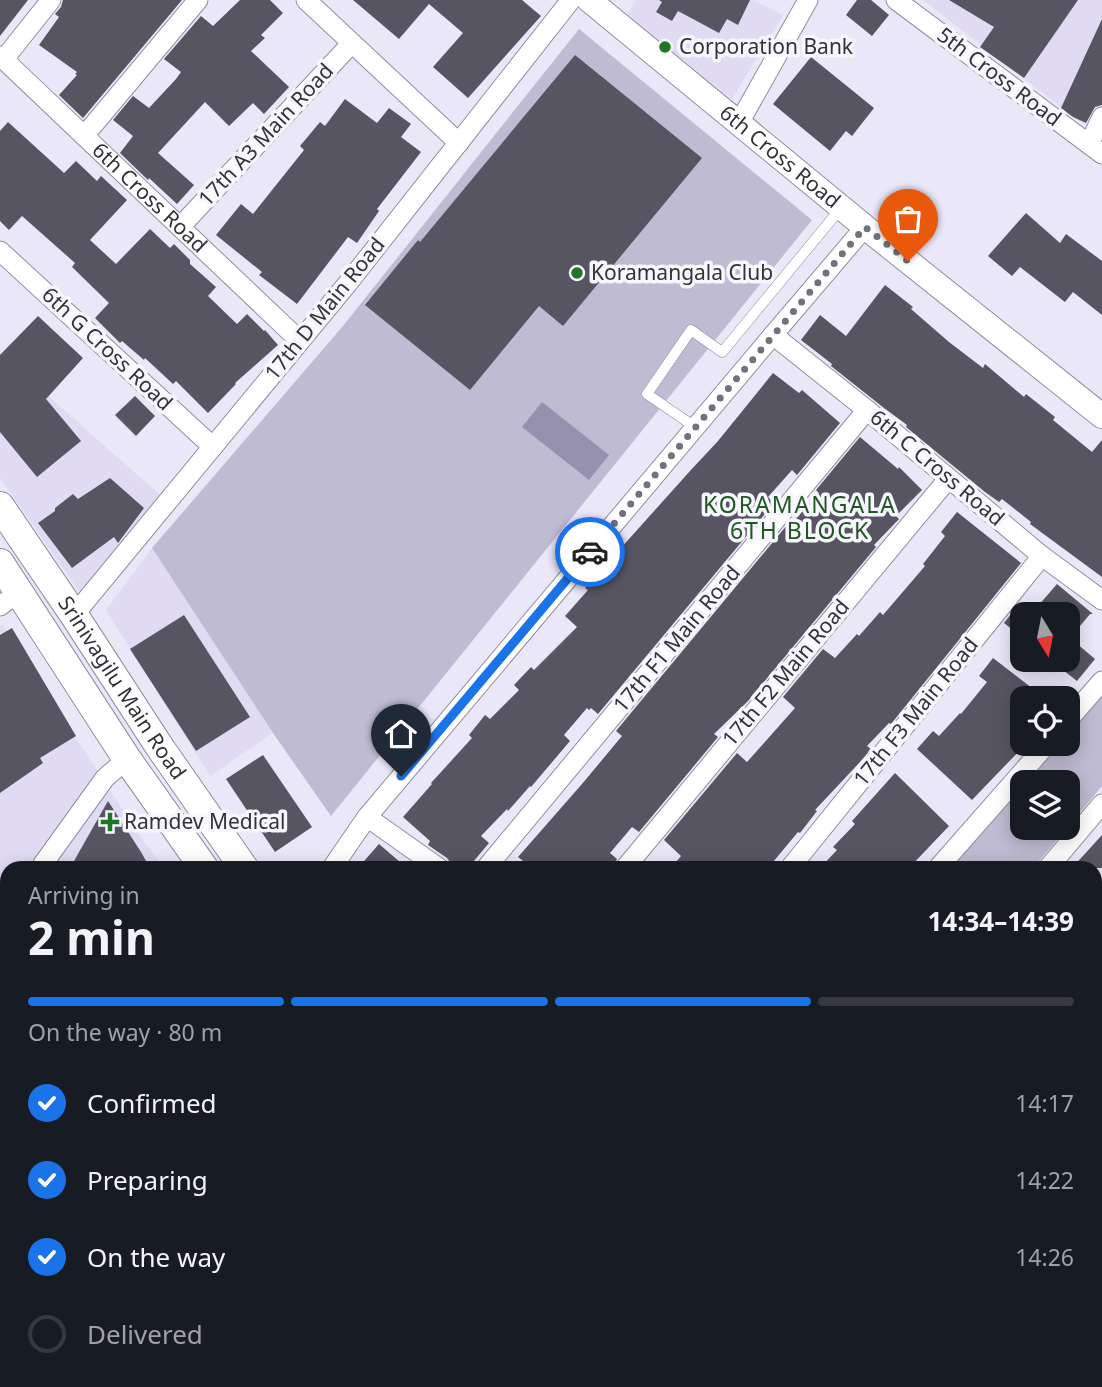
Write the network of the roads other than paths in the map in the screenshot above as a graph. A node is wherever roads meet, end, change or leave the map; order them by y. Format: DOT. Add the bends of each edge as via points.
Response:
graph roads {
  1 [pos="51,0"];
  2 [pos="198,0"];
  3 [pos="306,0"];
  4 [pos="571,0"];
  5 [pos="808,0"];
  6 [pos="897,0"];
  7 [pos="603,4"];
  8 [pos="351,44"];
  9 [pos="2,57"];
  10 [pos="1102,117"];
  11 [pos="739,122"];
  12 [pos="85,136"];
  13 [pos="459,143"];
  14 [pos="1096,149"];
  15 [pos="841,207"];
  16 [pos="180,227"];
  17 [pos="865,227"];
  18 [pos="0,251"];
  19 [pos="773,335"];
  20 [pos="300,341"];
  21 [pos="867,410"];
  22 [pos="1102,416"];
  23 [pos="695,428"];
  24 [pos="213,447"];
  25 [pos="948,479"];
  26 [pos="0,506"];
  27 [pos="1042,556"];
  28 [pos="0,563"];
  29 [pos="10,599"];
  30 [pos="1102,600"];
  31 [pos="74,615"];
  32 [pos="1102,681"];
  33 [pos="1080,706"];
  34 [pos="1036,756"];
  35 [pos="127,759"];
  36 [pos="1102,804"];
  37 [pos="367,817"];
  38 [pos="45,861"];
  39 [pos="199,861"];
  40 [pos="239,861"];
  41 [pos="337,861"];
  42 [pos="429,861"];
  43 [pos="492,861"];
  44 [pos="631,861"];
  45 [pos="796,861"];
  46 [pos="944,861"];
  47 [pos="1054,861"];
  1 -- 9 [label="street"];
  2 -- 12 [label="street"];
  3 -- 8 [label="street"];
  4 -- 13 [label="street, 17th D Main Road"];
  5 -- 11 [label="street"];
  6 -- 14 [label="street, 5th Cross Road"];
  7 -- 11 [label="street, 6th Cross Road"];
  8 -- 13 [label="street"];
  8 -- 16 [label="street, 17th A3 Main Road"];
  9 -- 12 [label="street, 6th Cross Road"];
  10 -- 14 [label="street"];
  11 -- 15 [label="street, 6th Cross Road"];
  12 -- 16 [label="street, 6th Cross Road"];
  13 -- 20 [label="street, 17th D Main Road"];
  15 -- 17 [label="street, 6th Cross Road"];
  15 -- 23 [label="lane" via="722,352 691,330 647,394"];
  16 -- 20 [label="street, 6th Cross Road"];
  17 -- 19 [label="street"];
  17 -- 22 [label="street, 6th Cross Road"];
  18 -- 24 [label="street, 6th G Cross Road"];
  19 -- 21 [label="street, 6th C Cross Road"];
  19 -- 23 [label="street"];
  20 -- 24 [label="street, 17th D Main Road"];
  21 -- 25 [label="street, 6th C Cross Road"];
  21 -- 43 [label="street, 17th F1 Main Road"];
  23 -- 37 [label="street"];
  24 -- 31 [label="street, 17th D Main Road"];
  25 -- 27 [label="street, 6th C Cross Road"];
  25 -- 44 [label="street, 17th F2 Main Road"];
  26 -- 31 [label="main road, Srinivagilu Main Road"];
  27 -- 30 [label="street, 6th C Cross Road"];
  27 -- 45 [label="street, 17th F3 Main Road"];
  28 -- 29 [label="main road, Srinivagilu Main Road"];
  29 -- 35 [label="main road, Srinivagilu Main Road"];
  31 -- 40 [label="main road, Srinivagilu Main Road"];
  32 -- 33 [label="street"];
  34 -- 46 [label="street"];
  35 -- 38 [label="street" via="105,778"];
  35 -- 39 [label="main road, Srinivagilu Main Road"];
  36 -- 47 [label="street"];
  37 -- 41 [label="street"];
  37 -- 42 [label="street"];
}
